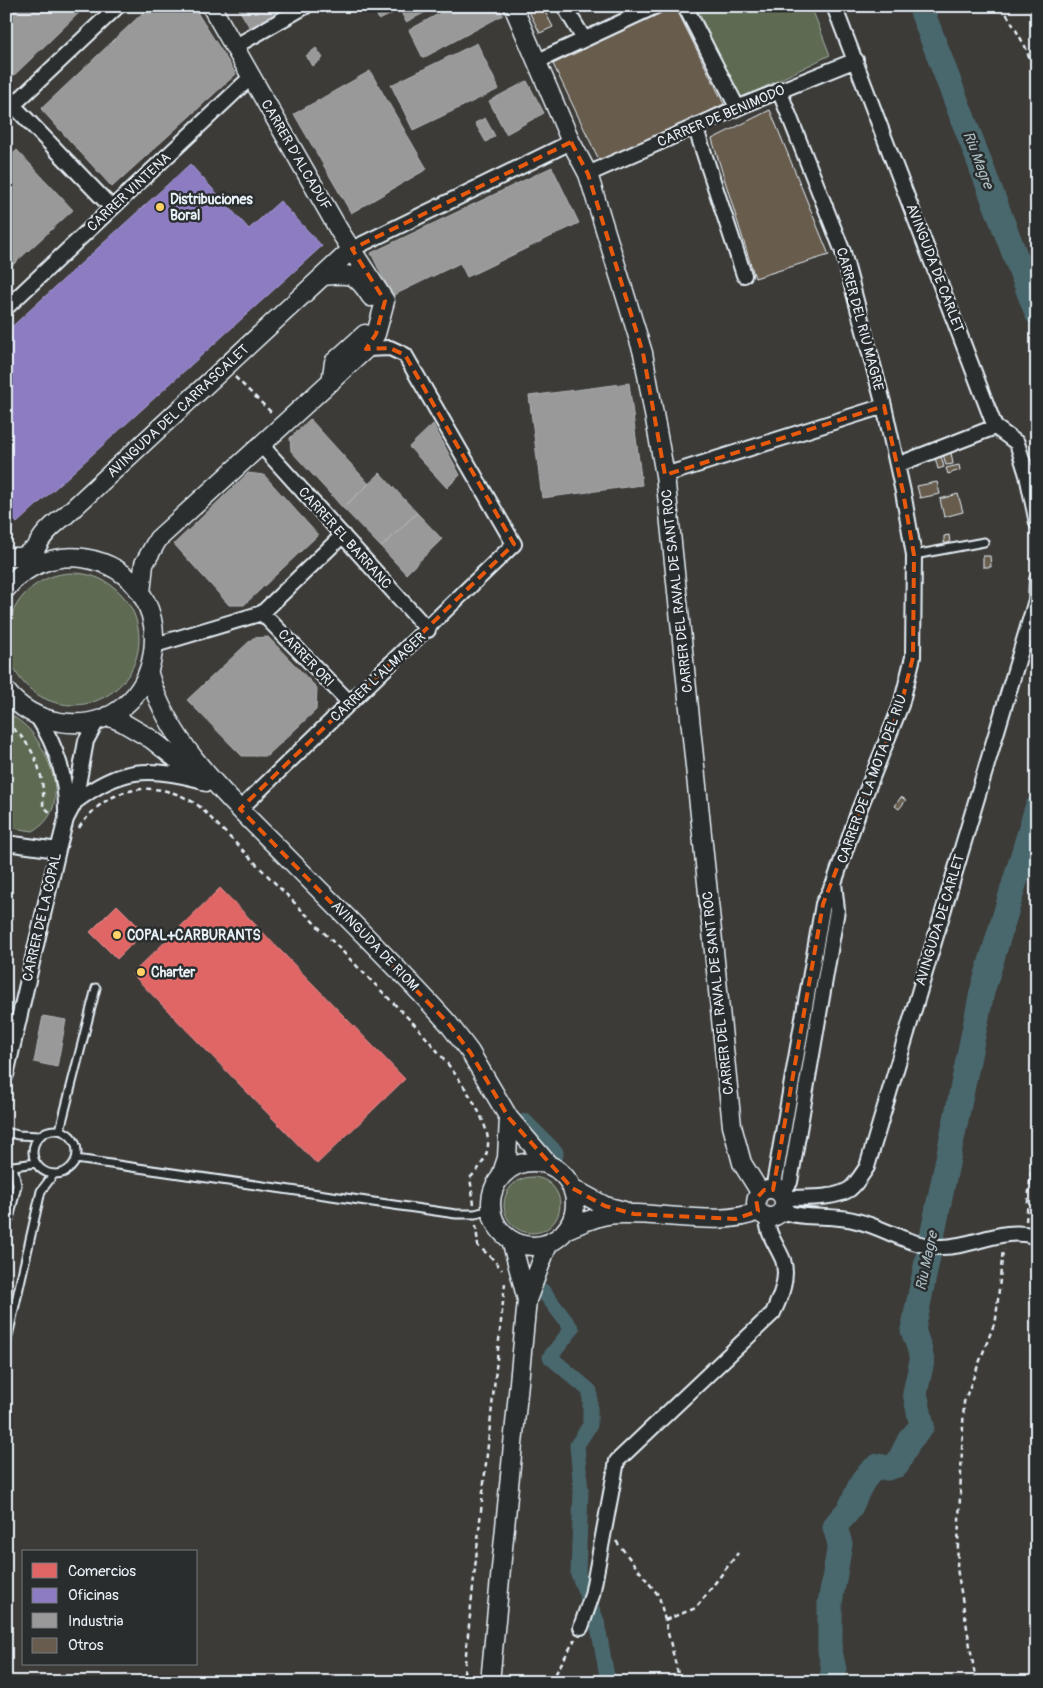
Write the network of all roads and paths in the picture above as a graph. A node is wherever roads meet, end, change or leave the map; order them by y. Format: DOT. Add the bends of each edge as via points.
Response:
graph roads {
  1 [pos="118,6"];
  2 [pos="211,6"];
  3 [pos="306,6"];
  4 [pos="513,6"];
  5 [pos="564,6"];
  6 [pos="656,6"];
  7 [pos="685,6"];
  8 [pos="834,6"];
  9 [pos="1002,6"];
  10 [pos="584,39"];
  11 [pos="234,47"];
  12 [pos="856,60"];
  13 [pos="538,61"];
  14 [pos="251,77"];
  15 [pos="1037,80"];
  16 [pos="778,90"];
  17 [pos="10,108"];
  18 [pos="737,108"];
  19 [pos="695,126"];
  20 [pos="571,142"];
  21 [pos="588,174"];
  22 [pos="112,208"];
  23 [pos="352,249"];
  24 [pos="323,276"];
  25 [pos="744,276"];
  26 [pos="6,308"];
  27 [pos="366,349"];
  28 [pos="225,367"];
  29 [pos="331,382"];
  30 [pos="884,406"];
  31 [pos="285,425"];
  32 [pos="995,427"];
  33 [pos="262,446"];
  34 [pos="897,465"];
  35 [pos="665,475"];
  36 [pos="1037,523"];
  37 [pos="342,535"];
  38 [pos="984,542"];
  39 [pos="36,548"];
  40 [pos="914,555"];
  41 [pos="6,557"];
  42 [pos="32,567"];
  43 [pos="1037,580"];
  44 [pos="6,589"];
  45 [pos="141,593"];
  46 [pos="262,612"];
  47 [pos="428,630"];
  48 [pos="155,645"];
  49 [pos="149,674"];
  50 [pos="6,691"];
  51 [pos="350,703"];
  52 [pos="37,716"];
  53 [pos="103,718"];
  54 [pos="6,722"];
  55 [pos="200,780"];
  56 [pos="221,790"];
  57 [pos="75,802"];
  58 [pos="240,809"];
  59 [pos="66,819"];
  60 [pos="82,824"];
  61 [pos="78,831"];
  62 [pos="6,843"];
  63 [pos="58,850"];
  64 [pos="96,988"];
  65 [pos="6,1075"];
  66 [pos="1037,1112"];
  67 [pos="509,1118"];
  68 [pos="60,1130"];
  69 [pos="6,1132"];
  70 [pos="40,1136"];
  71 [pos="76,1159"];
  72 [pos="36,1163"];
  73 [pos="10,1165"];
  74 [pos="550,1165"];
  75 [pos="54,1174"];
  76 [pos="501,1176"];
  77 [pos="572,1188"];
  78 [pos="772,1202"];
  79 [pos="483,1212"];
  80 [pos="634,1214"];
  81 [pos="567,1229"];
  82 [pos="6,1232"];
  83 [pos="1004,1233"];
  84 [pos="1031,1234"];
  85 [pos="511,1240"];
  86 [pos="548,1244"];
  87 [pos="527,1300"];
  88 [pos="6,1346"];
  89 [pos="603,1531"];
  90 [pos="738,1553"];
  91 [pos="584,1620"];
  92 [pos="665,1620"];
  93 [pos="463,1682"];
  94 [pos="490,1682"];
  95 [pos="551,1682"];
  96 [pos="680,1682"];
  97 [pos="976,1682"];
  1 -- 17 [label="street"];
  2 -- 11 [label="street, CARRER D'ALCADUF"];
  3 -- 11 [label="street"];
  4 -- 13 [label="street, CARRER DEL RAVAL DE SANT ROC"];
  5 -- 10 [label="street"];
  6 -- 10 [label="street"];
  7 -- 18 [label="street"];
  8 -- 12 [label="street, AVINGUDA DE CARLET"];
  9 -- 15 [label="path" via="1025,46"];
  10 -- 13 [label="street"];
  11 -- 14 [label="street, CARRER D'ALCADUF"];
  12 -- 16 [label="street, CARRER DE BENIMODO"];
  12 -- 32 [label="street, AVINGUDA DE CARLET"];
  13 -- 20 [label="street, CARRER DEL RAVAL DE SANT ROC"];
  14 -- 22 [label="street, CARRER VINTENA"];
  14 -- 23 [label="street, CARRER D'ALCADUF"];
  16 -- 18 [label="street, CARRER DE BENIMODO"];
  16 -- 30 [label="street, CARRER DEL RIU MAGRE" via="842,252"];
  17 -- 22 [label="street"];
  18 -- 19 [label="street, CARRER DE BENIMODO"];
  19 -- 21 [label="street, CARRER DE BENIMODO"];
  19 -- 25 [label="street"];
  20 -- 21 [label="street, CARRER DEL RAVAL DE SANT ROC"];
  20 -- 23 [label="street, AVINGUDA DEL CARRASCALET"];
  21 -- 35 [label="street, CARRER DEL RAVAL DE SANT ROC" via="643,353"];
  22 -- 26 [label="street, CARRER VINTENA"];
  23 -- 24 [label="street, AVINGUDA DEL CARRASCALET"];
  23 -- 27 [label="street, CARRER D'ALCADUF" via="385,301 376,334"];
  24 -- 28 [label="street, AVINGUDA DEL CARRASCALET"];
  24 -- 29 [label="street" via="348,275 360,280 373,300 370,324 365,334 334,362"];
  27 -- 29 [label="street"];
  27 -- 47 [label="street, CARRER L'ALMAGER" via="390,348 405,355 514,544"];
  28 -- 31 [label="path"];
  28 -- 39 [label="street, AVINGUDA DEL CARRASCALET" via="54,524"];
  29 -- 31 [label="street"];
  30 -- 34 [label="street, CARRER DEL RIU MAGRE"];
  30 -- 35 [label="street"];
  31 -- 33 [label="street"];
  32 -- 34 [label="street"];
  32 -- 36 [label="street" via="1017,443"];
  33 -- 37 [label="street, CARRER EL BARRANC"];
  33 -- 45 [label="street" via="158,539 144,564"];
  34 -- 40 [label="street, CARRER DEL RIU MAGRE"];
  35 -- 78 [label="street, CARRER DEL RAVAL DE SANT ROC" via="732,1126 742,1163"];
  37 -- 46 [label="street"];
  37 -- 47 [label="street, CARRER EL BARRANC"];
  38 -- 40 [label="lane"];
  39 -- 41 [label="street" via="22,557"];
  39 -- 42 [label="street, AVINGUDA DEL CARRASCALET"];
  40 -- 78 [label="street, CARRER DE LA MOTA DEL RIU" via="913,657 901,705 834,883 837,910 790,1182"];
  41 -- 42 [label="street"];
  42 -- 44 [label="street"];
  42 -- 45 [label="street" via="62,558 92,560 120,572"];
  43 -- 78 [label="street, AVINGUDA DE CARLET" via="1036,600 867,1167 850,1189 840,1193"];
  45 -- 48 [label="street" via="152,618"];
  46 -- 48 [label="street"];
  46 -- 51 [label="street, CARRER ORI"];
  47 -- 51 [label="street, CARRER L'ALMAGER"];
  48 -- 49 [label="street"];
  49 -- 53 [label="street" via="132,699"];
  49 -- 56 [label="street, AVINGUDA DE RIOM" via="170,726"];
  50 -- 52 [label="street" via="23,708"];
  51 -- 58 [label="street, CARRER L'ALMAGER"];
  52 -- 53 [label="street" via="68,724"];
  52 -- 59 [label="street, CARRER DE LA COPAL" via="61,765"];
  53 -- 55 [label="street, AVINGUDA DE RIOM" via="122,722 151,739"];
  53 -- 57 [label="street, CARRER DE LA COPAL" via="86,741"];
  54 -- 59 [label="path" via="20,734 36,758 42,777 45,810"];
  55 -- 56 [label="street, AVINGUDA DE RIOM"];
  55 -- 57 [label="street, CARRER DE LA COPAL" via="157,770 129,773 103,783"];
  56 -- 58 [label="street, AVINGUDA DE RIOM"];
  57 -- 59 [label="street, CARRER DE LA COPAL"];
  58 -- 67 [label="street, AVINGUDA DE RIOM" via="448,1024 476,1060"];
  59 -- 60 [label="path"];
  59 -- 63 [label="street, CARRER DE LA COPAL"];
  60 -- 61 [label="path"];
  60 -- 79 [label="path" via="103,802 139,788 165,789 199,806 414,1024 460,1082 488,1135 486,1154 470,1178"];
  62 -- 63 [label="street"];
  63 -- 65 [label="street, CARRER DE LA COPAL"];
  64 -- 68 [label="lane"];
  66 -- 84 [label="path"];
  67 -- 74 [label="street, AVINGUDA DE RIOM"];
  67 -- 76 [label="street" via="507,1158"];
  68 -- 70 [label="lane"];
  68 -- 71 [label="lane" via="76,1144"];
  69 -- 70 [label="lane"];
  70 -- 72 [label="lane" via="33,1149"];
  71 -- 75 [label="lane" via="68,1170"];
  71 -- 79 [label="lane" via="456,1214"];
  72 -- 73 [label="lane"];
  72 -- 75 [label="lane"];
  73 -- 82 [label="lane" via="17,1185"];
  74 -- 76 [label="street" via="523,1163"];
  74 -- 77 [label="street" via="567,1178"];
  75 -- 88 [label="lane" via="41,1191"];
  76 -- 79 [label="street"];
  77 -- 80 [label="street" via="605,1206"];
  77 -- 81 [label="street" via="576,1202 574,1216"];
  78 -- 80 [label="street" via="735,1219"];
  78 -- 83 [label="street" via="856,1220 913,1243 941,1247"];
  78 -- 89 [label="street" via="766,1224 783,1262 783,1290 773,1313 617,1461"];
  79 -- 85 [label="street"];
  79 -- 93 [label="path" via="476,1242 480,1250 492,1257 501,1269 505,1292"];
  80 -- 81 [label="street" via="605,1215"];
  81 -- 86 [label="street"];
  83 -- 84 [label="street"];
  83 -- 97 [label="path" via="996,1319 964,1402 957,1568"];
  85 -- 86 [label="street" via="523,1245"];
  85 -- 87 [label="street"];
  86 -- 87 [label="street"];
  87 -- 94 [label="street"];
  89 -- 91 [label="street" via="592,1595"];
  89 -- 92 [label="path" via="620,1544 658,1596"];
  90 -- 92 [label="path" via="696,1608"];
  91 -- 95 [label="path"];
  92 -- 96 [label="path"];
}
